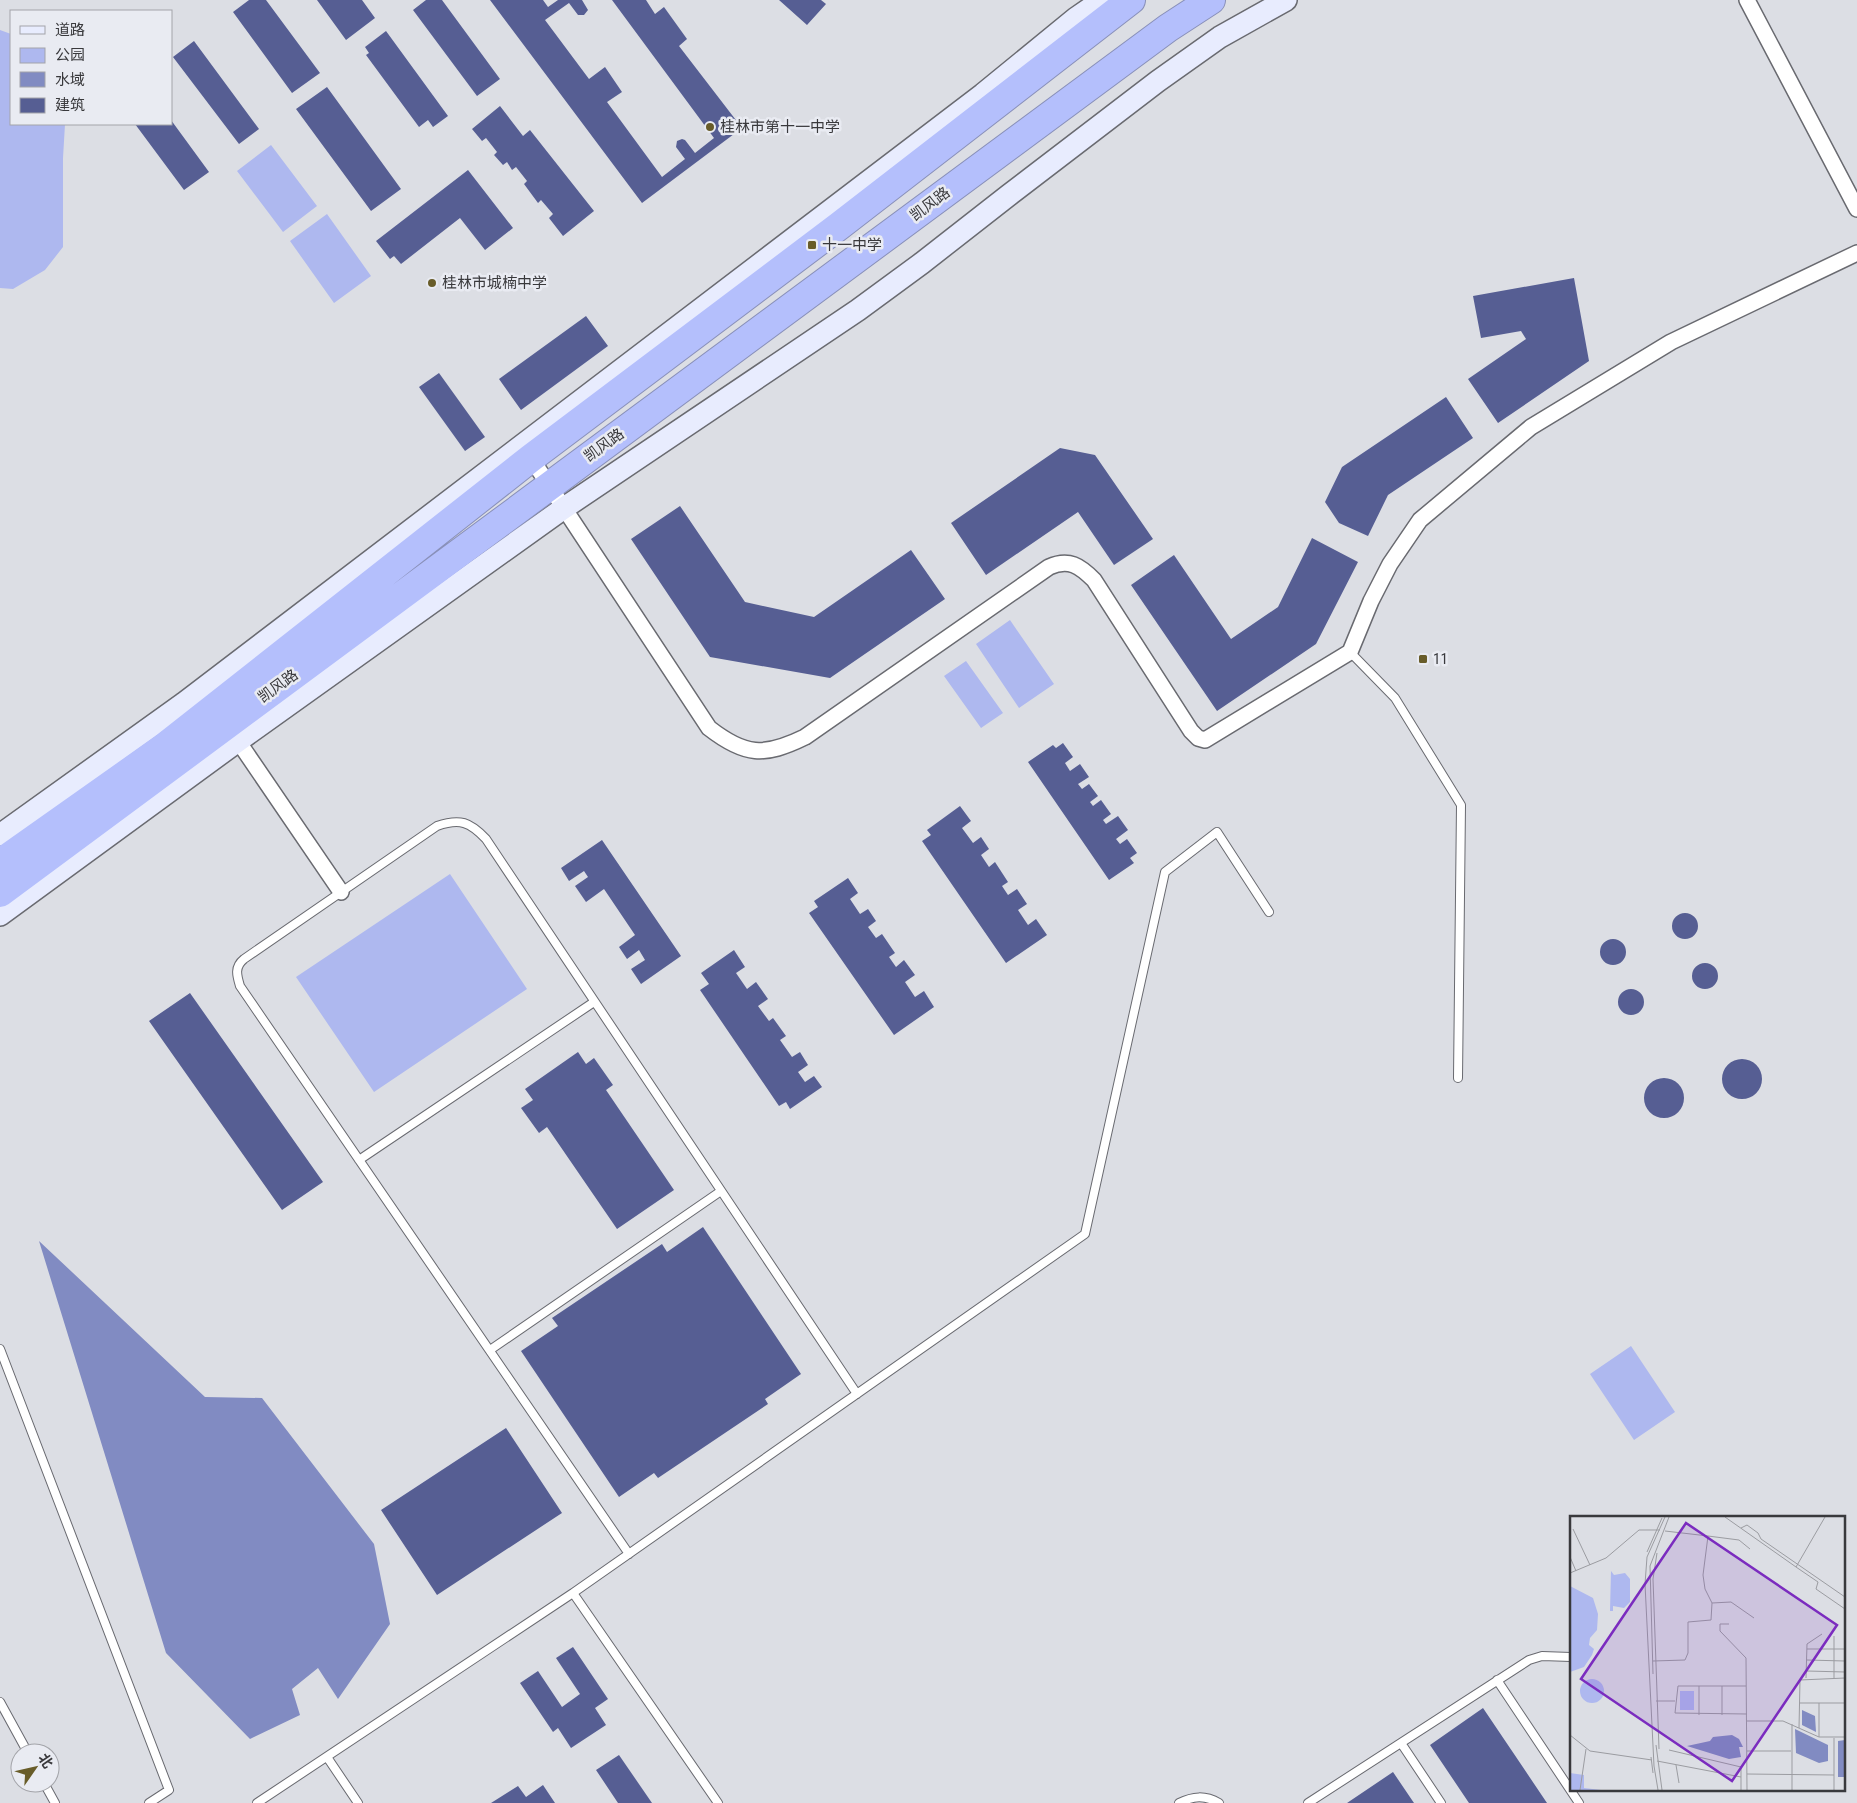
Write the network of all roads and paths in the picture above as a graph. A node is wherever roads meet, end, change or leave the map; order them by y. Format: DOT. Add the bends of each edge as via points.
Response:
graph roads {
  1 [pos="1102,0"];
  2 [pos="1130,0"];
  3 [pos="1211,0"];
  4 [pos="1286,0"];
  5 [pos="1747,0"];
  6 [pos="1857,209"];
  7 [pos="1857,253"];
  8 [pos="531,458"];
  9 [pos="549,485"];
  10 [pos="564,508"];
  11 [pos="1350,652"];
  12 [pos="238,741"];
  13 [pos="0,835"];
  14 [pos="0,863"];
  15 [pos="341,892"];
  16 [pos="0,893"];
  17 [pos="1269,912"];
  18 [pos="0,915"];
  19 [pos="594,1002"];
  20 [pos="1458,1078"];
  21 [pos="359,1160"];
  22 [pos="721,1191"];
  23 [pos="0,1349"];
  24 [pos="490,1350"];
  25 [pos="857,1394"];
  26 [pos="629,1554"];
  27 [pos="573,1593"];
  28 [pos="1570,1657"];
  29 [pos="1497,1680"];
  30 [pos="0,1702"];
  31 [pos="23,1743"];
  32 [pos="1401,1743"];
  33 [pos="327,1757"];
  34 [pos="1570,1790"];
  35 [pos="1570,1790"];
  36 [pos="1310,1802"];
  37 [pos="150,1803"];
  38 [pos="257,1803"];
  39 [pos="358,1803"];
  40 [pos="718,1803"];
  41 [pos="1179,1803"];
  42 [pos="1219,1803"];
  43 [pos="1441,1803"];
  44 [pos="1579,1803"];
  1 -- 13 [label="street" via="184,703"];
  2 -- 8 [label="highway, 凯风路" via="839,226"];
  3 -- 9 [label="highway, 凯风路" via="1168,28"];
  4 -- 10 [label="street" via="1220,37 866,304"];
  5 -- 6 [label="street"];
  7 -- 11 [label="street" via="1671,342 1531,427 1420,520 1386,571"];
  8 -- 9 [label="street"];
  8 -- 14 [label="highway, 凯风路" via="164,747"];
  9 -- 10 [label="street"];
  9 -- 16 [label="highway, 凯风路"];
  10 -- 11 [label="street" via="709,728 733,745 754,751 781,747 805,737 1049,567 1066,562 1078,565 1094,580 1191,732 1201,740 1211,737"];
  10 -- 12 [label="street"];
  11 -- 20 [label="lane" via="1396,698 1461,805"];
  12 -- 15 [label="street"];
  12 -- 18 [label="street"];
  15 -- 19 [label="lane" via="437,826 456,821 466,823 486,839"];
  15 -- 21 [label="lane" via="240,962 237,974 240,986"];
  17 -- 25 [label="lane" via="1217,832 1164,872 1085,1234"];
  19 -- 21 [label="lane"];
  19 -- 22 [label="lane"];
  21 -- 24 [label="lane"];
  22 -- 24 [label="lane"];
  22 -- 25 [label="lane"];
  23 -- 37 [label="lane" via="169,1790"];
  24 -- 26 [label="lane"];
  25 -- 26 [label="lane"];
  26 -- 27 [label="lane"];
  27 -- 33 [label="lane"];
  27 -- 40 [label="lane"];
  28 -- 29 [label="lane" via="1542,1656 1529,1660"];
  29 -- 32 [label="lane"];
  29 -- 34 [label="lane"];
  30 -- 31 [label="lane"];
  32 -- 36 [label="lane"];
  32 -- 43 [label="lane"];
  33 -- 38 [label="lane"];
  33 -- 39 [label="lane"];
  35 -- 44 [label="lane"];
  41 -- 42 [label="lane" via="1198,1797"];
}
